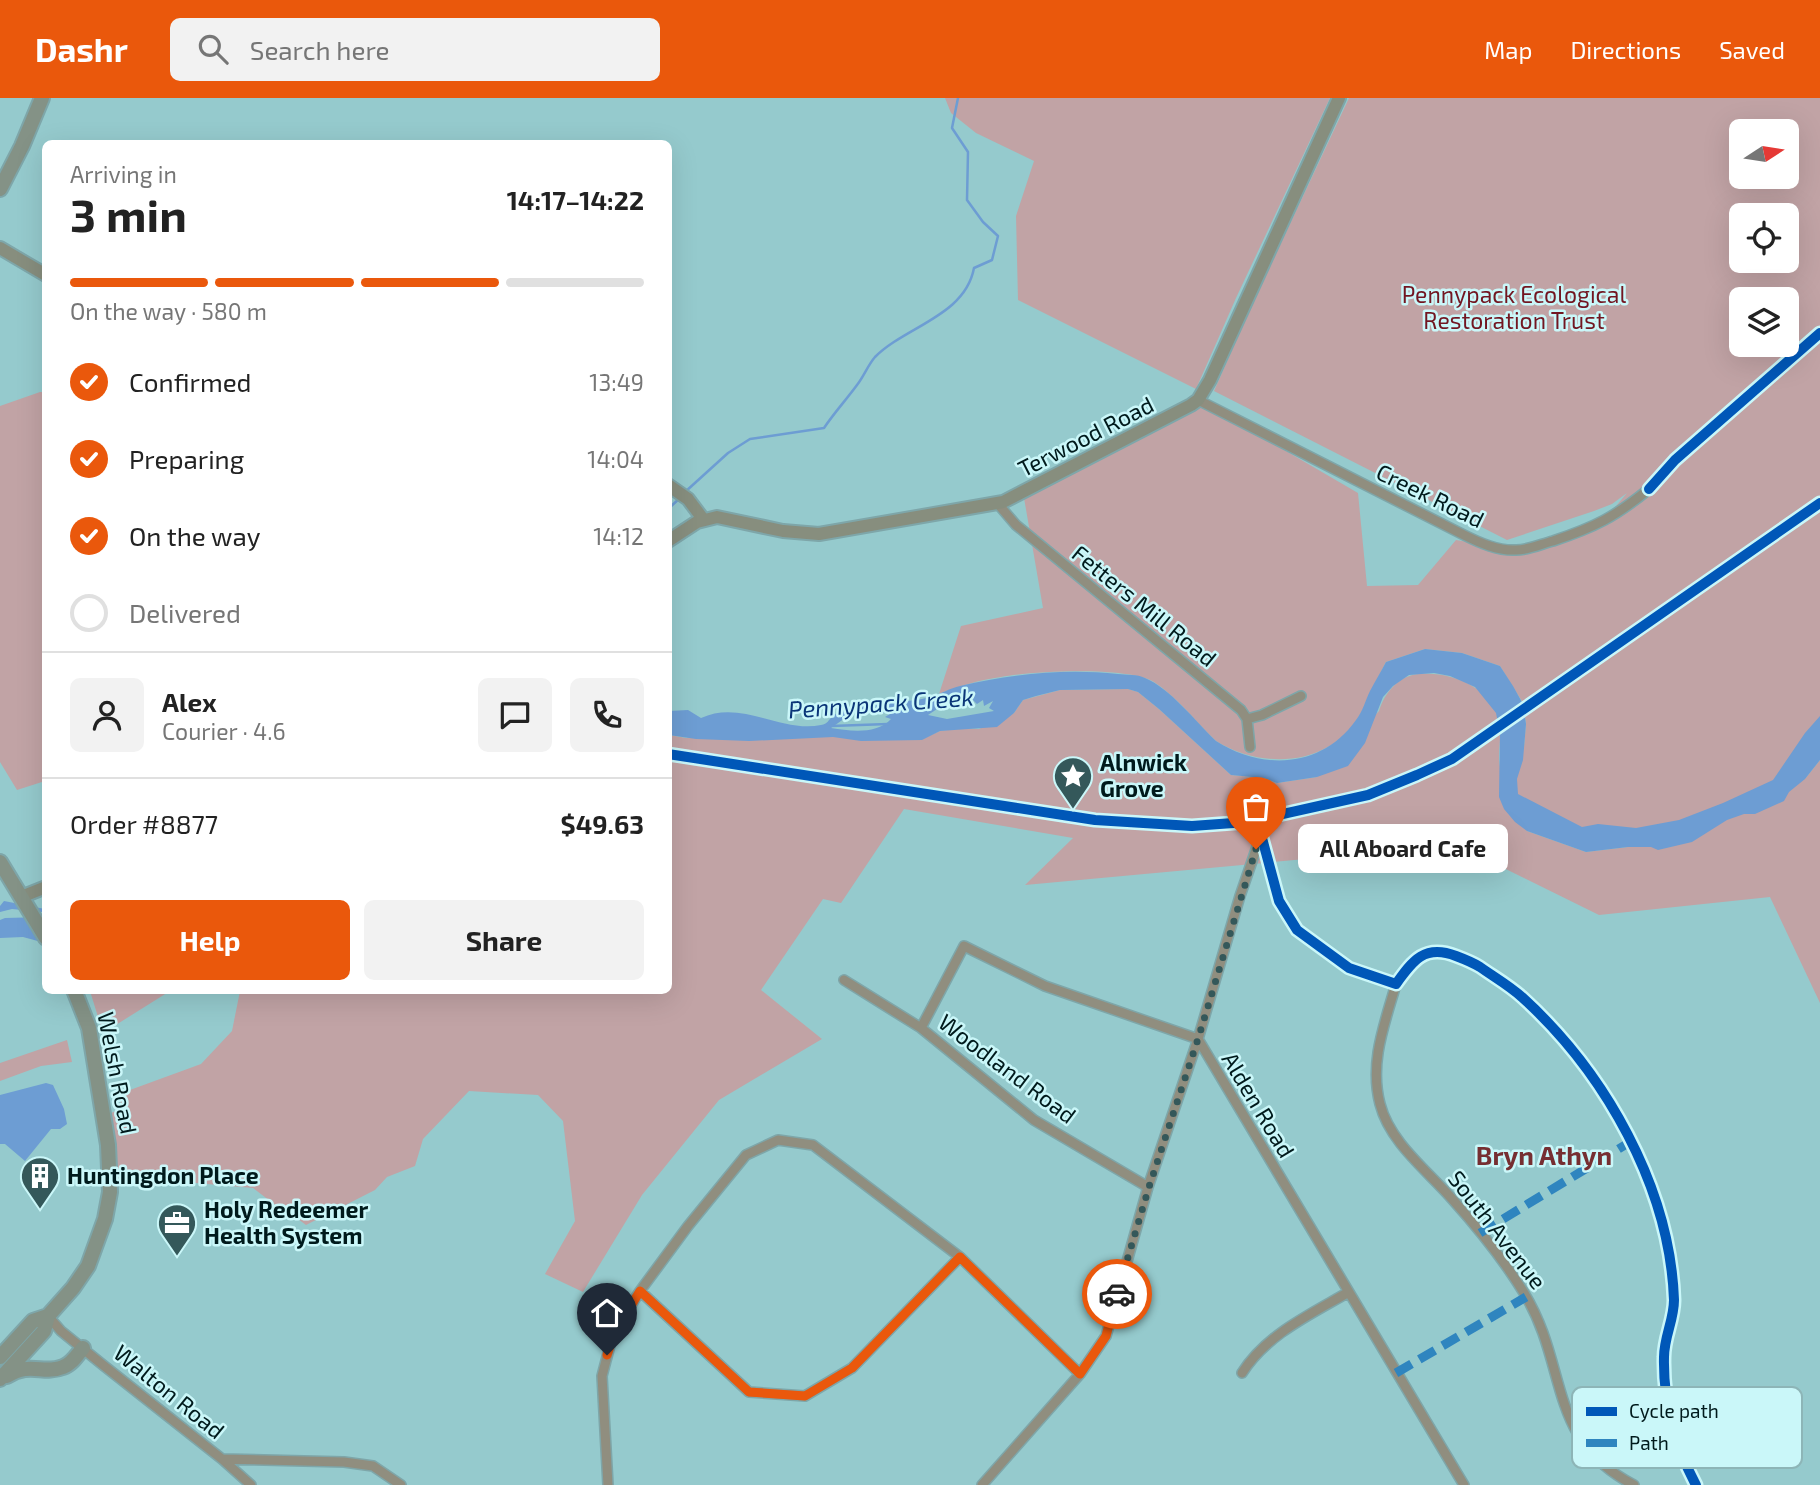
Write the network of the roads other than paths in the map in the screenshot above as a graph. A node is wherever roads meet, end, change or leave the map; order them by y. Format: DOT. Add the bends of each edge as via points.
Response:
graph roads {
  1 [pos="42,98"];
  2 [pos="1339,98"];
  3 [pos="0,189"];
  4 [pos="0,248"];
  5 [pos="42,273"];
  6 [pos="1198,400"];
  7 [pos="672,488"];
  8 [pos="1649,489"];
  9 [pos="998,504"];
  10 [pos="703,519"];
  11 [pos="672,538"];
  12 [pos="1301,696"];
  13 [pos="1247,719"];
  14 [pos="1250,747"];
  15 [pos="0,862"];
  16 [pos="42,889"];
  17 [pos="22,899"];
  18 [pos="42,932"];
  19 [pos="844,980"];
  20 [pos="1396,984"];
  21 [pos="76,994"];
  22 [pos="921,1028"];
  23 [pos="1198,1039"];
  24 [pos="1149,1187"];
  25 [pos="960,1257"];
  26 [pos="640,1291"];
  27 [pos="1347,1293"];
  28 [pos="48,1316"];
  29 [pos="83,1348"];
  30 [pos="0,1357"];
  31 [pos="1242,1373"];
  32 [pos="1080,1374"];
  33 [pos="0,1380"];
  34 [pos="1666,1387"];
  35 [pos="1572,1422"];
  36 [pos="222,1459"];
  37 [pos="1606,1468"];
  38 [pos="1687,1468"];
  39 [pos="251,1485"];
  40 [pos="401,1485"];
  41 [pos="608,1485"];
  42 [pos="982,1485"];
  43 [pos="1464,1485"];
  44 [pos="1634,1485"];
  45 [pos="1696,1485"];
  1 -- 3 [label="main road"];
  2 -- 6 [label="street"];
  4 -- 5 [label="street"];
  6 -- 8 [label="street, Creek Road" via="1464,535 1504,550 1532,547 1590,529"];
  6 -- 9 [label="street, Terwood Road"];
  7 -- 10 [label="street"];
  9 -- 10 [label="street, Terwood Road" via="819,534 717,517"];
  9 -- 13 [label="street, Fetters Mill Road" via="1016,525"];
  10 -- 11 [label="street"];
  12 -- 13 [label="street"];
  13 -- 14 [label="street"];
  15 -- 17 [label="main road"];
  16 -- 17 [label="street"];
  17 -- 18 [label="main road"];
  19 -- 22 [label="street, Woodland Road"];
  20 -- 23 [label="street" via="1349,968 1297,930 1279,901 1260,832"];
  20 -- 34 [label="street" via="1407,968 1432,951 1442,950 1476,964 1521,995 1586,1069 1639,1160 1657,1208 1669,1257 1674,1315 1663,1356"];
  20 -- 35 [label="street, South Avenue" via="1377,1048 1380,1104 1390,1128 1503,1262 1526,1297 1546,1339"];
  21 -- 28 [label="main road, Welsh Road" via="89,1028 110,1192 88,1266"];
  22 -- 23 [label="street, Alden Road" via="964,946 1045,986"];
  22 -- 24 [label="street, Woodland Road" via="1034,1120"];
  23 -- 24 [label="street"];
  23 -- 27 [label="street, Alden Road"];
  24 -- 32 [label="street" via="1106,1336"];
  25 -- 26 [label="street" via="852,1368 805,1396 749,1392"];
  25 -- 26 [label="street" via="813,1145 778,1140 746,1155"];
  25 -- 32 [label="street"];
  26 -- 41 [label="street" via="614,1334 601,1376"];
  27 -- 31 [label="street" via="1264,1346"];
  27 -- 43 [label="street, Alden Road"];
  28 -- 29 [label="street, Walton Road"];
  28 -- 30 [label="main road, Welsh Road" via="33,1321"];
  28 -- 33 [label="main road, Welsh Road" via="44,1331"];
  29 -- 33 [label="main road" via="63,1367 24,1368"];
  29 -- 36 [label="street, Walton Road"];
  32 -- 42 [label="street"];
  36 -- 39 [label="street"];
  36 -- 40 [label="street, Walton Road" via="373,1466"];
  37 -- 44 [label="street, South Avenue"];
  38 -- 45 [label="street"];
}
